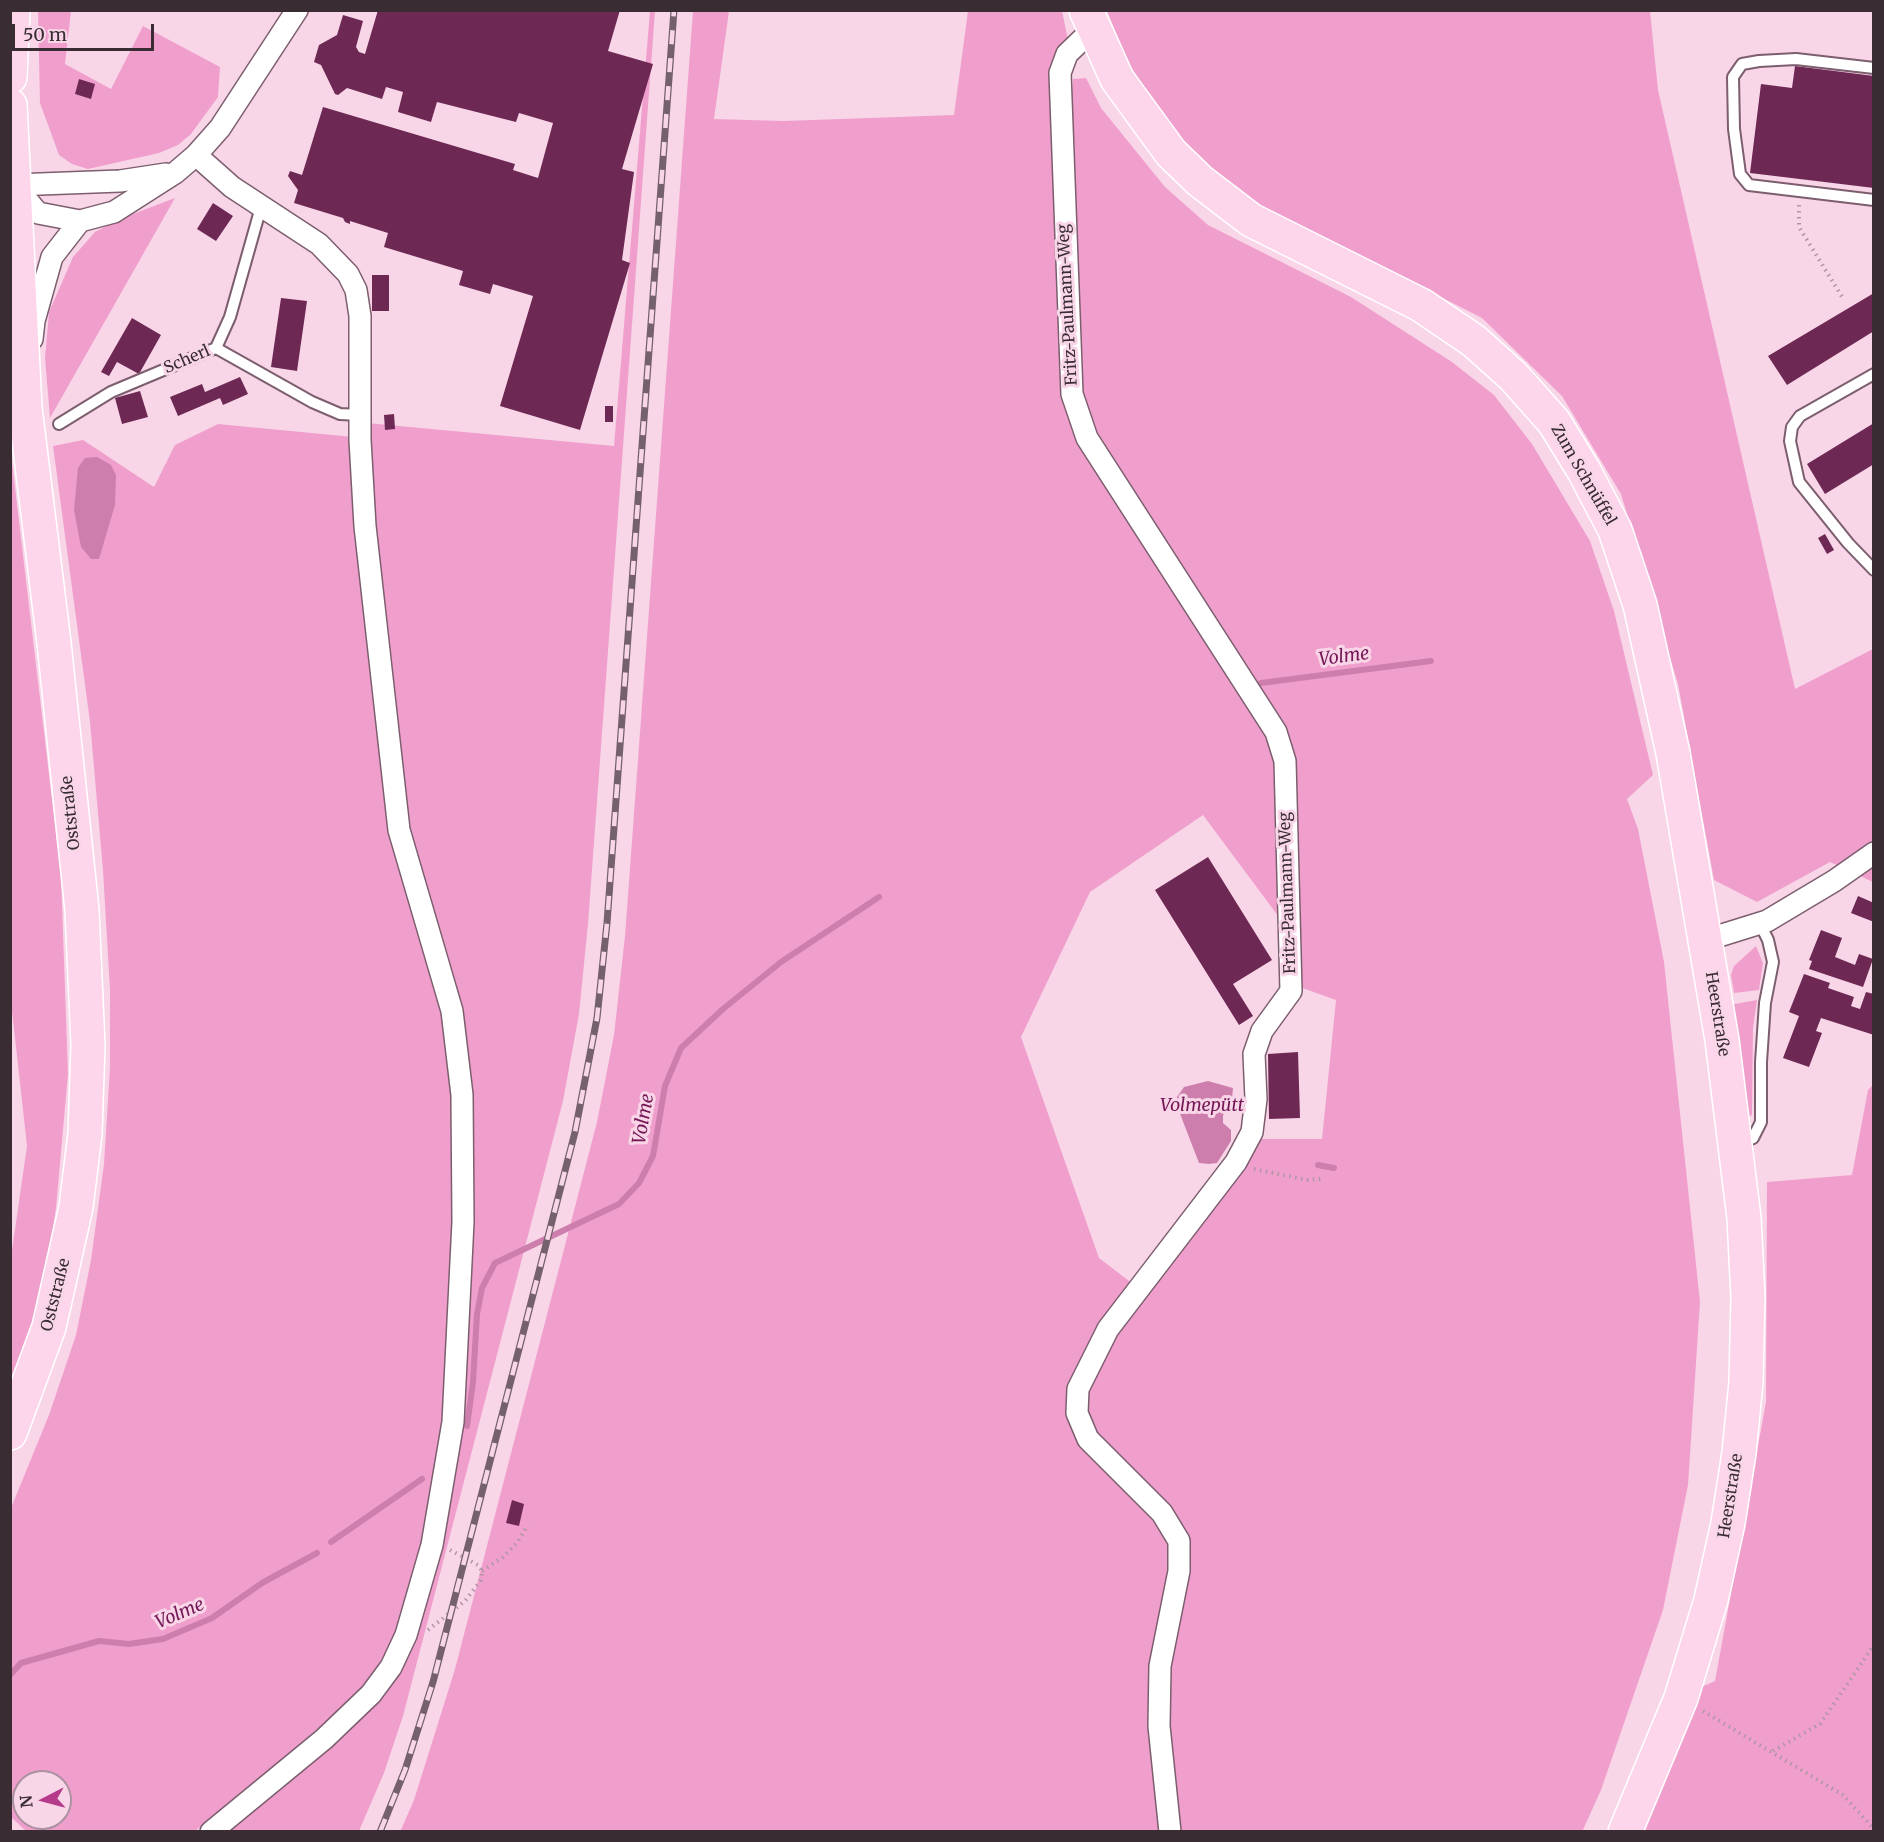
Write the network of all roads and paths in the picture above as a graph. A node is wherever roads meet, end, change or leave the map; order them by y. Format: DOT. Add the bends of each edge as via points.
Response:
graph roads {
  1 [pos="13,10"];
  2 [pos="297,10"];
  3 [pos="1090,20"];
  4 [pos="1874,68"];
  5 [pos="10,77"];
  6 [pos="10,105"];
  7 [pos="196,155"];
  8 [pos="175,173"];
  9 [pos="14,185"];
  10 [pos="1800,191"];
  11 [pos="1874,200"];
  12 [pos="261,207"];
  13 [pos="80,221"];
  14 [pos="1844,300"];
  15 [pos="216,348"];
  16 [pos="1874,374"];
  17 [pos="24,408"];
  18 [pos="360,415"];
  19 [pos="59,424"];
  20 [pos="1874,570"];
  21 [pos="1874,853"];
  22 [pos="1760,924"];
  23 [pos="1706,940"];
  24 [pos="1735,1144"];
  25 [pos="1236,1162"];
  26 [pos="1322,1179"];
  27 [pos="10,1432"];
  28 [pos="528,1525"];
  29 [pos="432,1545"];
  30 [pos="482,1571"];
  31 [pos="406,1635"];
  32 [pos="1874,1645"];
  33 [pos="1681,1698"];
  34 [pos="1773,1751"];
  35 [pos="1874,1829"];
  36 [pos="211,1832"];
  37 [pos="1170,1832"];
  38 [pos="1625,1832"];
  1 -- 5 [label="main road"];
  2 -- 7 [label="street" via="220,128"];
  3 -- 23 [label="main road, Zum Schnüffel" via="1117,79 1142,116 1200,181 1251,220 1421,305 1473,341 1513,376 1554,422 1615,530 1640,605 1673,753"];
  3 -- 25 [label="street, Fritz-Paulmann-Weg" via="1067,54 1060,73 1072,394 1087,438 1276,732 1285,761 1290,991 1262,1030 1254,1054 1256,1099 1252,1132"];
  4 -- 10 [label="lane" via="1796,59 1759,61 1742,64 1733,77 1740,174 1749,186"];
  6 -- 9 [label="main road, Oststraße"];
  7 -- 8 [label="street"];
  7 -- 12 [label="street"];
  8 -- 9 [label="street" via="120,181"];
  8 -- 13 [label="street" via="114,212"];
  9 -- 13 [label="street" via="38,213"];
  9 -- 17 [label="main road, Oststraße"];
  10 -- 11 [label="lane"];
  10 -- 14 [label="path" via="1799,227"];
  12 -- 15 [label="lane, Scherl" via="230,317"];
  12 -- 18 [label="street" via="319,244 348,274 356,290 360,316"];
  13 -- 17 [label="street" via="52,257 34,321"];
  15 -- 18 [label="lane" via="312,402 340,414"];
  15 -- 19 [label="lane, Scherl" via="111,392"];
  16 -- 20 [label="lane" via="1800,416 1792,427 1790,441 1799,482"];
  17 -- 27 [label="main road, Oststraße" via="82,910 88,1045 85,1134 76,1207 49,1327"];
  18 -- 29 [label="street" via="365,526 399,830 450,1001 461,1084 463,1222 457,1370 453,1422"];
  21 -- 22 [label="street"];
  22 -- 23 [label="street"];
  22 -- 24 [label="lane" via="1773,962 1765,1003 1761,1122 1753,1138"];
  23 -- 24 [label="main road, Heerstraße"];
  24 -- 33 [label="main road, Heerstraße" via="1748,1297 1746,1382 1728,1523"];
  25 -- 26 [label="path" via="1265,1173"];
  25 -- 37 [label="street, Fritz-Paulmann-Weg" via="1108,1329 1078,1389 1077,1413 1088,1439 1162,1513 1179,1542 1179,1571 1160,1666 1159,1726"];
  28 -- 30 [label="path" via="503,1557"];
  29 -- 30 [label="path" via="452,1550"];
  29 -- 31 [label="street"];
  30 -- 31 [label="path" via="476,1588 465,1601 432,1628"];
  31 -- 36 [label="street" via="391,1667 371,1694 324,1739"];
  32 -- 34 [label="path" via="1820,1724"];
  33 -- 34 [label="path"];
  33 -- 38 [label="main road, Heerstraße"];
  34 -- 35 [label="path" via="1843,1795"];
}
